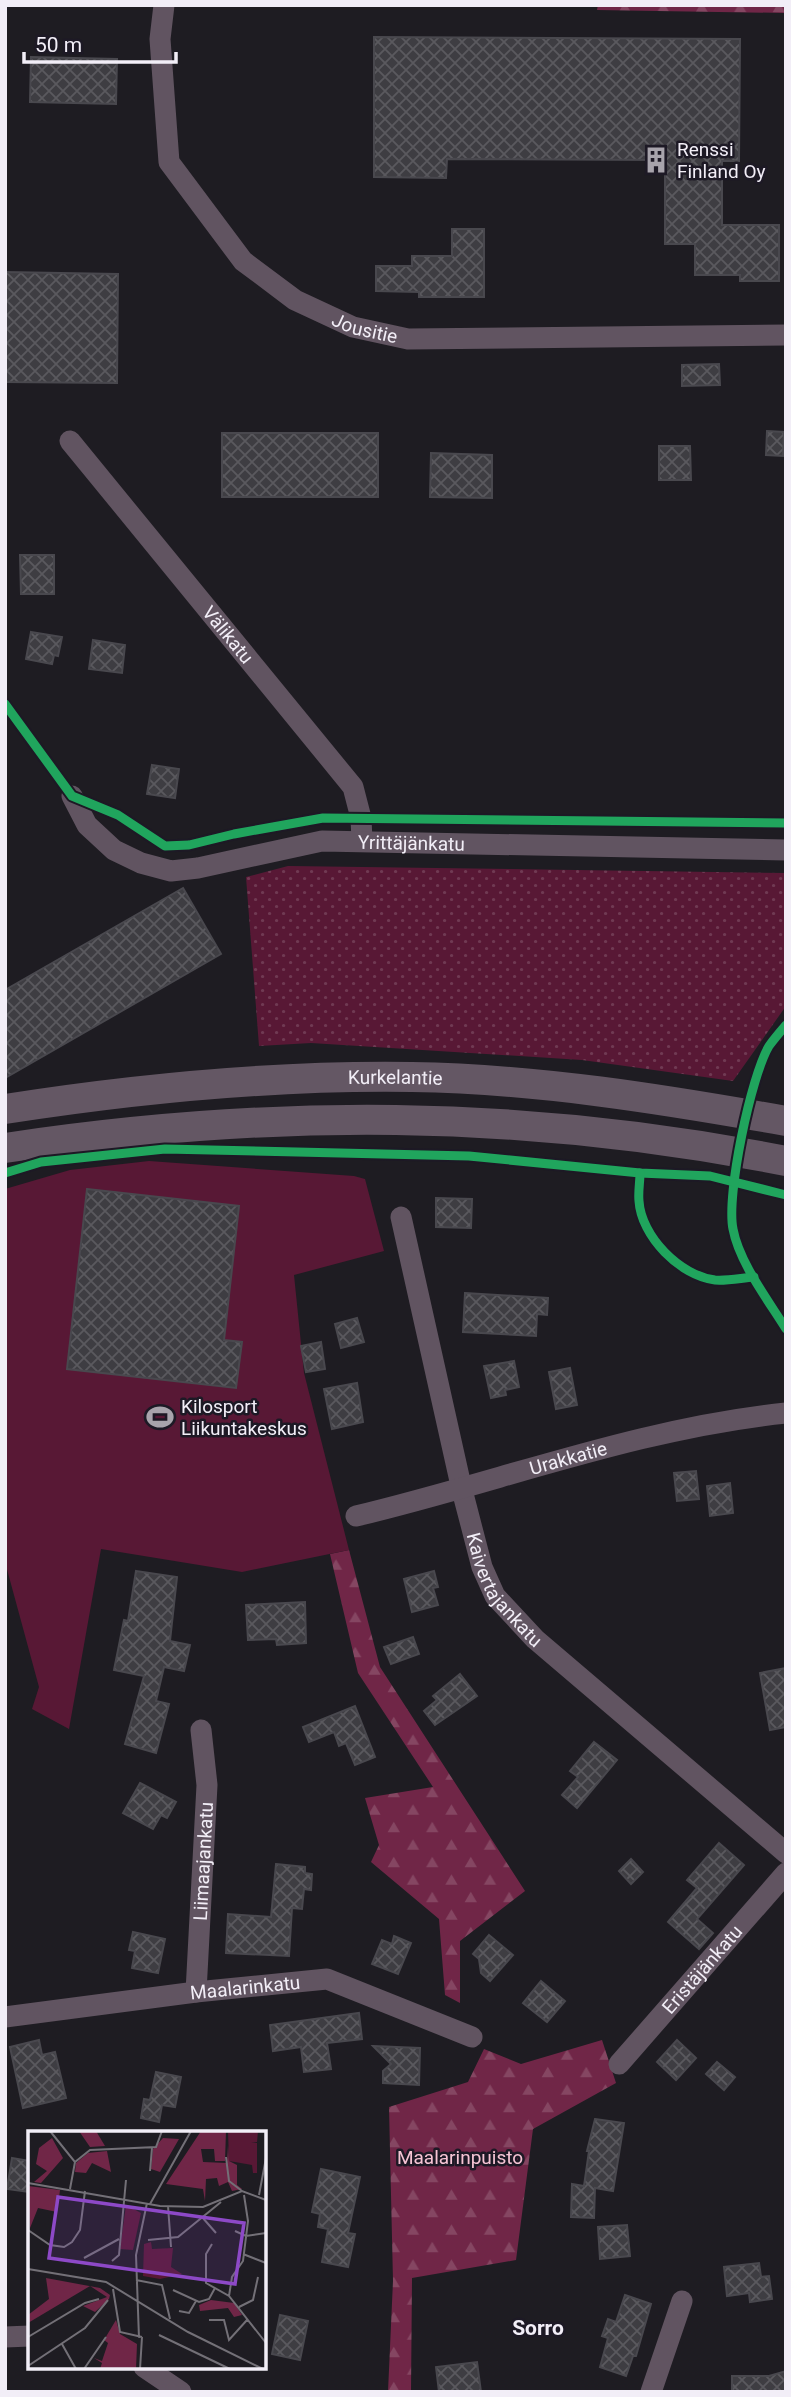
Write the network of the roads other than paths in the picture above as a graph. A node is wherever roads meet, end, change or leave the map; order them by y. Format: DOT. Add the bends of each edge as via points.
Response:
graph roads {
  1 [pos="164,5"];
  2 [pos="786,335"];
  3 [pos="71,441"];
  4 [pos="72,796"];
  5 [pos="362,841"];
  6 [pos="786,850"];
  7 [pos="5,1109"];
  8 [pos="786,1121"];
  9 [pos="5,1148"];
  10 [pos="786,1161"];
  11 [pos="401,1217"];
  12 [pos="786,1413"];
  13 [pos="462,1490"];
  14 [pos="356,1516"];
  15 [pos="201,1730"];
  16 [pos="786,1853"];
  17 [pos="786,1873"];
  18 [pos="196,1992"];
  19 [pos="5,2017"];
  20 [pos="472,2037"];
  21 [pos="619,2064"];
  22 [pos="682,2301"];
  23 [pos="28,2336"];
  24 [pos="5,2337"];
  25 [pos="147,2369"];
  26 [pos="181,2392"];
  27 [pos="651,2392"];
  1 -- 2 [label="street, Jousitie" via="160,39 169,162 243,261 295,300 353,327 408,339"];
  3 -- 5 [label="street, Välikatu" via="353,786"];
  4 -- 5 [label="street, Yrittäjänkatu" via="87,825 114,850 171,871 322,841"];
  5 -- 6 [label="street, Yrittäjänkatu"];
  7 -- 8 [label="main road, Kurkelantie" via="193,1085 413,1077 632,1095"];
  9 -- 10 [label="main road, Kurkelantie" via="202,1125 414,1118 627,1135"];
  11 -- 13 [label="street, Kaivertajankatu"];
  12 -- 13 [label="street, Urakkatie" via="684,1428"];
  13 -- 14 [label="street, Urakkatie"];
  13 -- 16 [label="street, Kaivertajankatu" via="486,1580 509,1614"];
  15 -- 18 [label="street, Liimaajankatu" via="207,1785"];
  17 -- 21 [label="street, Eristäjänkatu"];
  18 -- 19 [label="street, Maalarinkatu"];
  18 -- 20 [label="street, Maalarinkatu" via="333,1979"];
  22 -- 27 [label="street"];
  23 -- 24 [label="street"];
  25 -- 26 [label="street"];
}
